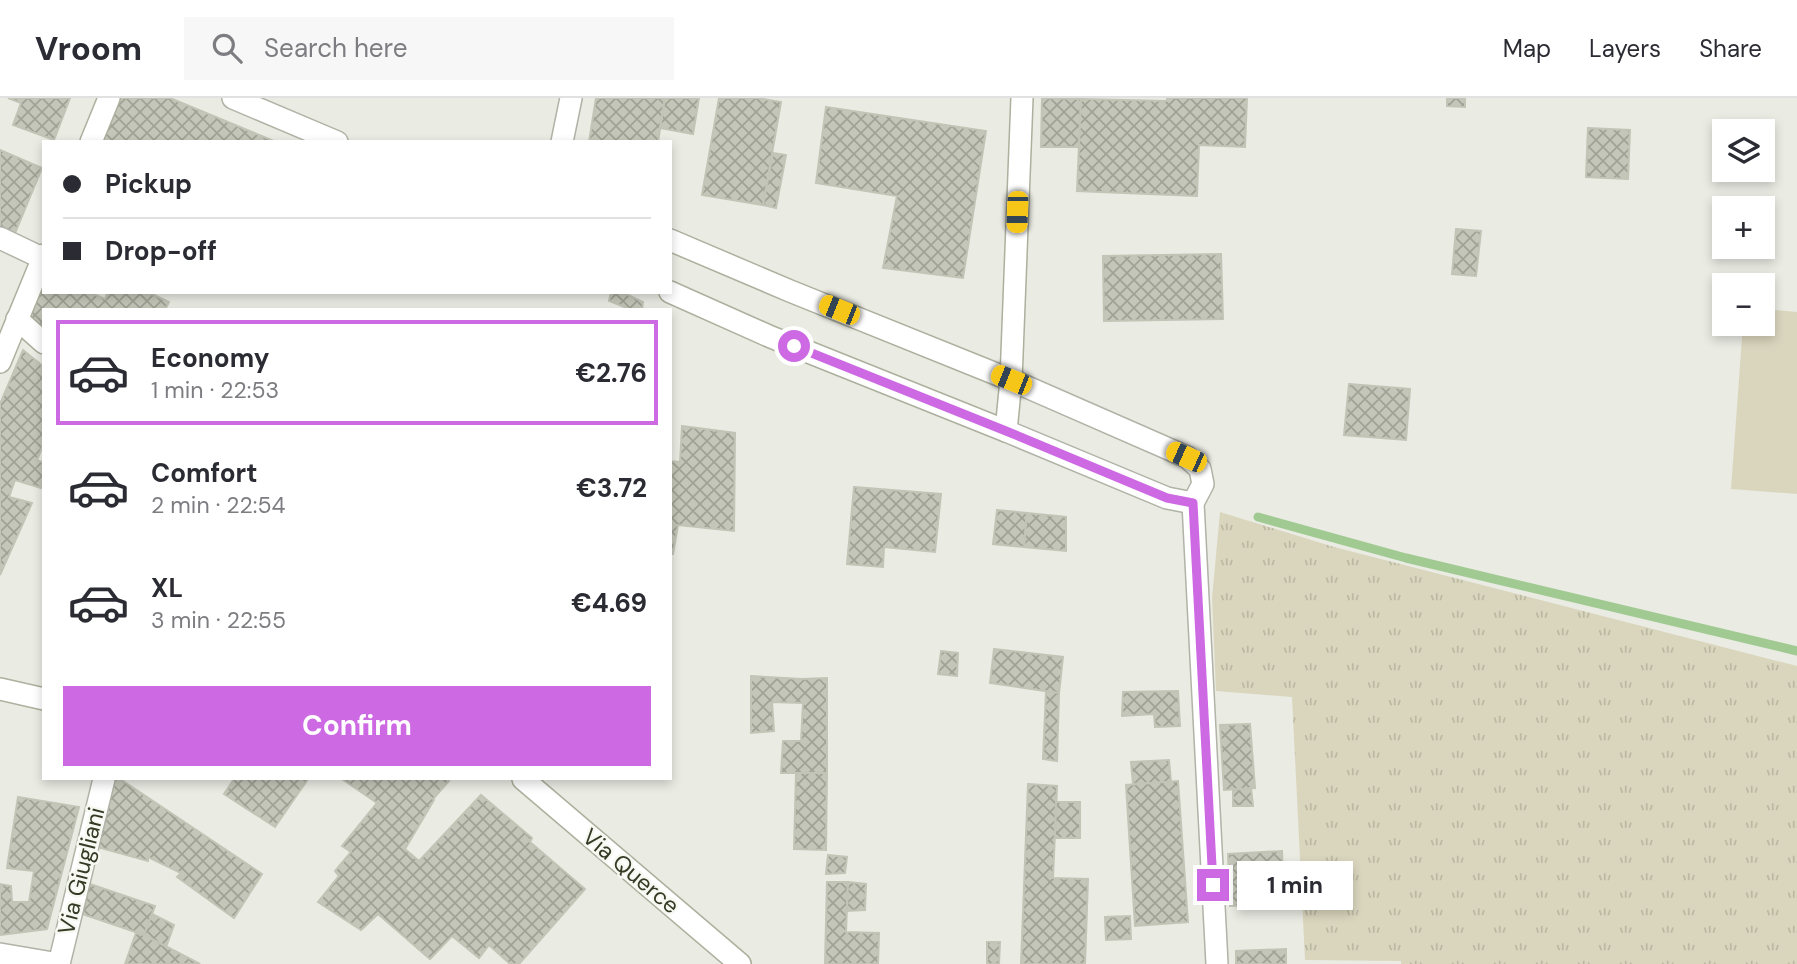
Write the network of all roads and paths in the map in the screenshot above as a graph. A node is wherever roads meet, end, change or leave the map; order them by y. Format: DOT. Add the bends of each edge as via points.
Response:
graph roads {
  1 [pos="109,98"];
  2 [pos="233,98"];
  3 [pos="571,98"];
  4 [pos="1016,99"];
  5 [pos="92,140"];
  6 [pos="332,140"];
  7 [pos="562,140"];
  8 [pos="0,238"];
  9 [pos="672,241"];
  10 [pos="42,257"];
  11 [pos="42,259"];
  12 [pos="672,293"];
  13 [pos="17,319"];
  14 [pos="42,341"];
  15 [pos="0,362"];
  16 [pos="1011,380"];
  17 [pos="1006,431"];
  18 [pos="1193,503"];
  19 [pos="0,689"];
  20 [pos="42,699"];
  21 [pos="104,780"];
  22 [pos="524,780"];
  23 [pos="0,954"];
  24 [pos="59,964"];
  25 [pos="740,964"];
  26 [pos="1217,964"];
  1 -- 5 [label="street"];
  2 -- 6 [label="street"];
  3 -- 7 [label="street"];
  4 -- 16 [label="street"];
  8 -- 10 [label="street"];
  9 -- 16 [label="street"];
  11 -- 13 [label="street"];
  12 -- 17 [label="street"];
  13 -- 14 [label="street"];
  13 -- 15 [label="street"];
  16 -- 17 [label="street"];
  16 -- 18 [label="street" via="1186,457 1200,469 1202,484"];
  17 -- 18 [label="street" via="1167,498"];
  18 -- 26 [label="street"];
  19 -- 20 [label="street"];
  21 -- 24 [label="street, Via Giugliani"];
  22 -- 25 [label="street, Via Querce"];
  23 -- 24 [label="street"];
}
